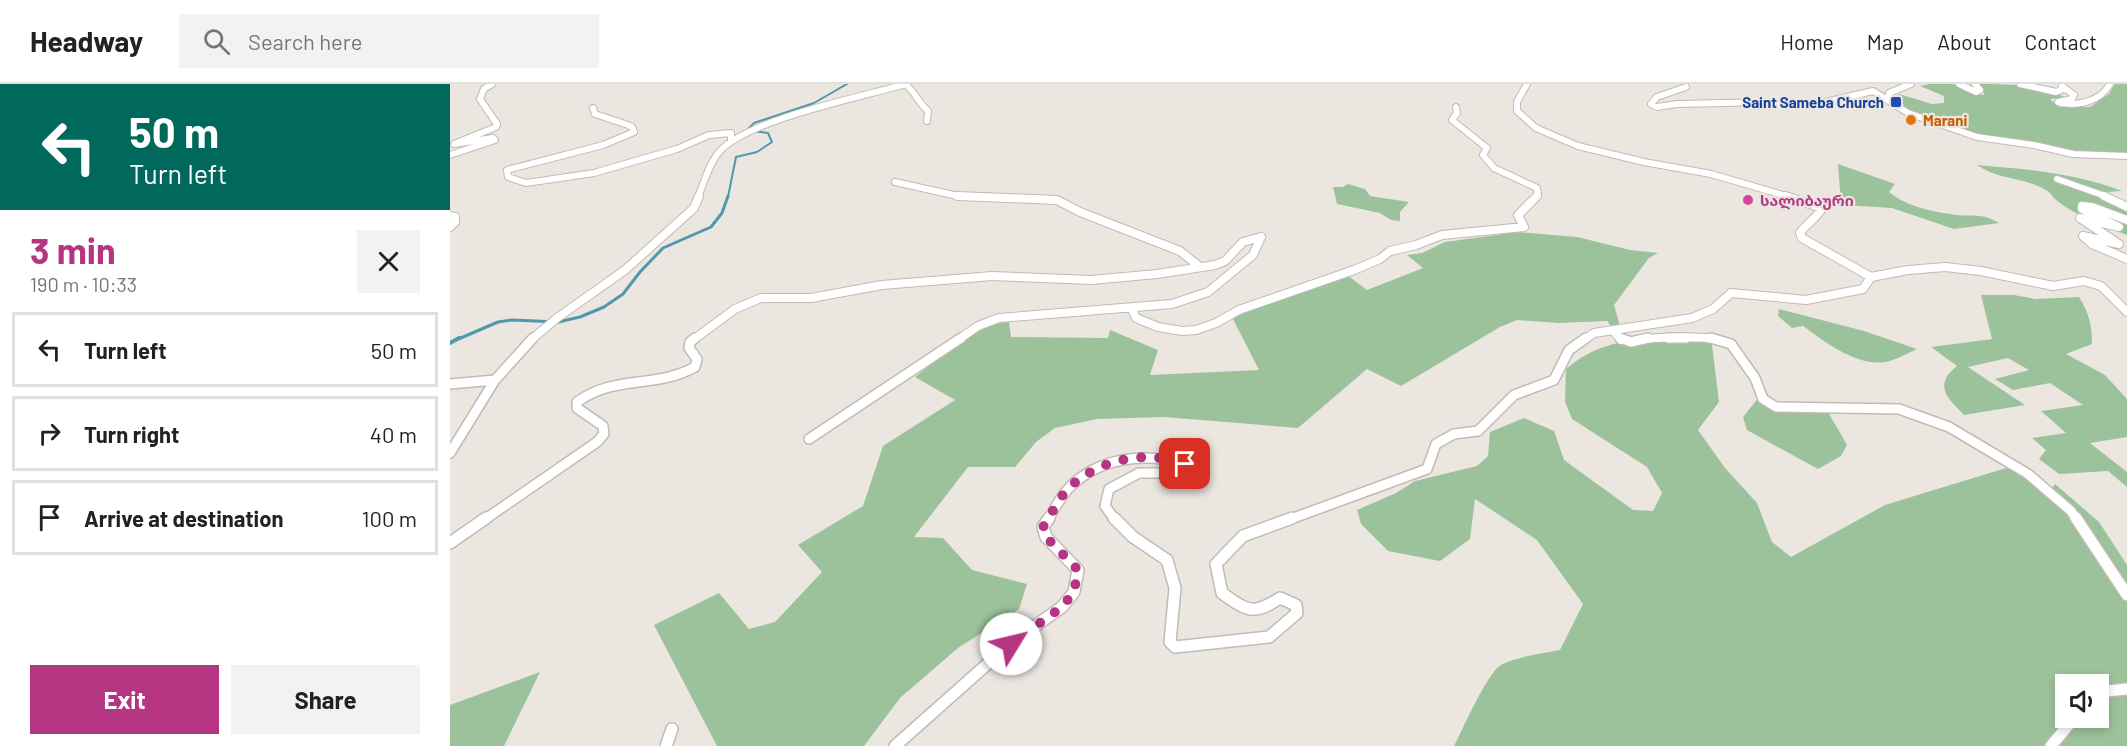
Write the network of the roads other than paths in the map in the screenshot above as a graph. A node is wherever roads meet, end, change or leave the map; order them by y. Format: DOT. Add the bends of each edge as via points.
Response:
graph roads {
  1 [pos="492,84"];
  2 [pos="906,84"];
  3 [pos="1527,84"];
  4 [pos="1911,84"];
  5 [pos="1959,84"];
  6 [pos="1975,84"];
  7 [pos="2020,84"];
  8 [pos="2110,84"];
  9 [pos="1686,87"];
  10 [pos="1893,103"];
  11 [pos="1456,107"];
  12 [pos="593,108"];
  13 [pos="927,121"];
  14 [pos="731,142"];
  15 [pos="450,155"];
  16 [pos="2127,156"];
  17 [pos="2057,179"];
  18 [pos="896,182"];
  19 [pos="2127,207"];
  20 [pos="450,216"];
  21 [pos="2127,220"];
  22 [pos="450,227"];
  23 [pos="2127,259"];
  24 [pos="1200,267"];
  25 [pos="1871,277"];
  26 [pos="1132,309"];
  27 [pos="2127,312"];
  28 [pos="1613,330"];
  29 [pos="495,380"];
  30 [pos="450,384"];
  31 [pos="808,439"];
  32 [pos="450,453"];
  33 [pos="450,543"];
  34 [pos="2127,595"];
  35 [pos="2127,689"];
  36 [pos="2109,691"];
  37 [pos="2065,728"];
  38 [pos="672,729"];
  39 [pos="666,746"];
  40 [pos="895,746"];
  41 [pos="2051,746"];
  1 -- 15 [label="street" via="484,89 480,99 496,127 454,144 495,140"];
  2 -- 13 [label="street" via="915,92 919,106 928,111"];
  2 -- 14 [label="street" via="768,123"];
  3 -- 25 [label="street" via="1517,102 1517,111 1551,136 1624,158 1711,174 1819,206 1820,213 1808,222 1800,234 1802,238"];
  4 -- 10 [label="street" via="1889,93"];
  5 -- 6 [label="street" via="1976,92 1980,90"];
  7 -- 8 [label="street" via="2056,92 2066,87 2074,95 2072,99 2058,102 2070,105 2092,100"];
  9 -- 10 [label="street" via="1651,104 1812,105 1873,91"];
  10 -- 16 [label="street" via="1908,113 1977,137 2073,154"];
  11 -- 26 [label="street" via="1452,120 1487,148 1483,155 1494,168 1537,188 1535,200 1518,215 1524,227 1442,235 1390,251 1354,270 1239,310 1196,330 1158,327 1136,318"];
  12 -- 14 [label="street" via="595,114 627,124 634,132 616,142 530,161 507,170 508,177 526,183 594,173 709,135 731,133"];
  14 -- 29 [label="street" via="712,163 694,208 625,270 542,330"];
  17 -- 19 [label="street"];
  18 -- 24 [label="street" via="958,196 1057,200 1180,251"];
  20 -- 22 [label="street" via="455,217 455,222"];
  21 -- 23 [label="street" via="2082,206 2119,227 2079,218 2119,244 2083,236"];
  24 -- 26 [label="street" via="1225,261 1243,243 1261,237 1253,255 1208,292 1172,304"];
  24 -- 33 [label="street" via="1091,280 992,276 748,302 690,342 697,359 695,367 686,374 628,381 586,393 577,402 577,408 603,426 604,434 597,442"];
  25 -- 27 [label="street" via="1940,266 1973,269 2049,286 2061,287 2079,279 2099,285"];
  25 -- 28 [label="street" via="1863,289 1806,300 1731,293 1713,309 1692,318"];
  26 -- 31 [label="street" via="999,318 978,326"];
  28 -- 34 [label="street" via="1621,340 1631,342 1654,337 1707,337 1731,345 1755,378 1763,399 1776,407 1899,409 1949,427 2028,474 2071,511"];
  28 -- 40 [label="street" via="1594,333 1569,350 1554,380 1514,394 1479,431 1454,434 1436,444 1427,469 1243,536 1216,564 1222,593 1248,612 1261,611 1280,598 1296,605 1297,613 1269,637 1175,647 1170,642 1175,588 1167,560 1135,539 1105,506 1109,489 1138,473 1180,474 1187,471 1185,464 1146,457 1101,466 1071,485 1043,527 1046,537 1078,570 1074,592 1062,607 1011,644"];
  29 -- 30 [label="street"];
  29 -- 32 [label="street"];
  35 -- 36 [label="street"];
  37 -- 41 [label="street"];
  38 -- 39 [label="street"];
}
